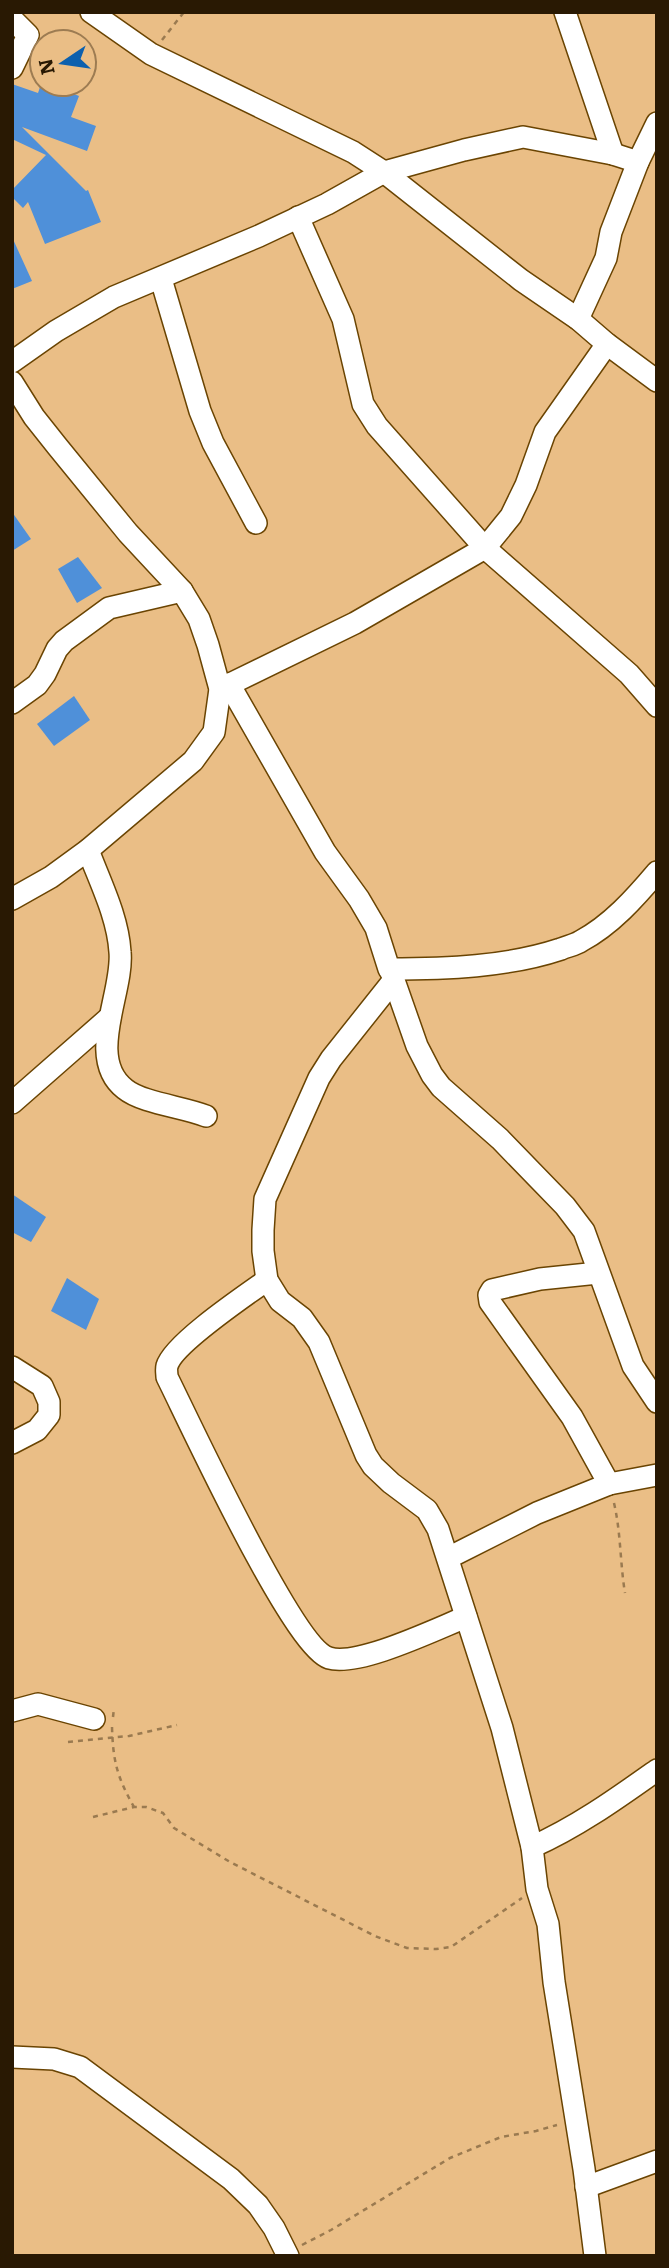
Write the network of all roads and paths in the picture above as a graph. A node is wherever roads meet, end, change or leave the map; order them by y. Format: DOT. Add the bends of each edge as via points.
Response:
graph roads {
  1 [pos="91,12"];
  2 [pos="184,12"];
  3 [pos="565,12"];
  4 [pos="12,19"];
  5 [pos="151,54"];
  6 [pos="12,68"];
  7 [pos="657,123"];
  8 [pos="613,154"];
  9 [pos="638,162"];
  10 [pos="384,172"];
  11 [pos="298,218"];
  12 [pos="161,279"];
  13 [pos="578,319"];
  14 [pos="607,344"];
  15 [pos="12,362"];
  16 [pos="657,381"];
  17 [pos="12,383"];
  18 [pos="256,523"];
  19 [pos="485,548"];
  20 [pos="182,591"];
  21 [pos="225,686"];
  22 [pos="12,703"];
  23 [pos="657,706"];
  24 [pos="88,850"];
  25 [pos="657,872"];
  26 [pos="12,899"];
  27 [pos="391,975"];
  28 [pos="110,1017"];
  29 [pos="12,1103"];
  30 [pos="206,1116"];
  31 [pos="598,1273"];
  32 [pos="267,1280"];
  33 [pos="12,1367"];
  34 [pos="657,1402"];
  35 [pos="12,1443"];
  36 [pos="657,1475"];
  37 [pos="609,1484"];
  38 [pos="448,1558"];
  39 [pos="625,1593"];
  40 [pos="466,1617"];
  41 [pos="114,1708"];
  42 [pos="12,1712"];
  43 [pos="94,1719"];
  44 [pos="177,1725"];
  45 [pos="112,1738"];
  46 [pos="68,1742"];
  47 [pos="657,1770"];
  48 [pos="134,1807"];
  49 [pos="93,1817"];
  50 [pos="532,1847"];
  51 [pos="537,1889"];
  52 [pos="12,2057"];
  53 [pos="577,2120"];
  54 [pos="657,2161"];
  55 [pos="586,2187"];
  56 [pos="287,2255"];
  57 [pos="595,2256"];
  1 -- 5 [label="street"];
  2 -- 5 [label="path"];
  3 -- 8 [label="street"];
  4 -- 6 [label="street" via="28,35"];
  5 -- 10 [label="street" via="353,152"];
  7 -- 9 [label="street"];
  8 -- 9 [label="street"];
  8 -- 10 [label="street" via="523,137"];
  9 -- 13 [label="street" via="606,258"];
  10 -- 11 [label="street"];
  10 -- 13 [label="street" via="521,281"];
  11 -- 12 [label="street"];
  11 -- 19 [label="street" via="344,319 363,404 377,426"];
  12 -- 15 [label="street" via="114,297"];
  12 -- 18 [label="street" via="200,411"];
  13 -- 14 [label="street"];
  14 -- 16 [label="street"];
  14 -- 19 [label="street" via="545,432 511,516"];
  17 -- 20 [label="street" via="65,456"];
  19 -- 21 [label="street" via="355,623"];
  19 -- 23 [label="street" via="629,674"];
  20 -- 21 [label="street" via="199,619"];
  20 -- 22 [label="street" via="109,608 64,641 37,685"];
  21 -- 24 [label="street" via="214,732 204,748"];
  21 -- 27 [label="street" via="376,928"];
  24 -- 26 [label="street"];
  24 -- 28 [label="street" via="120,951"];
  25 -- 27 [label="street" via="619,914 581,942 537,957"];
  27 -- 31 [label="street" via="432,1075 570,1213 584,1231"];
  27 -- 32 [label="street" via="319,1078 265,1199"];
  28 -- 29 [label="street"];
  28 -- 30 [label="street" via="109,1063 120,1085 142,1097"];
  31 -- 34 [label="street" via="634,1366"];
  31 -- 37 [label="street" via="540,1279 492,1290 489,1295 572,1418"];
  32 -- 38 [label="street" via="280,1301 302,1318 319,1342 373,1466 427,1510"];
  32 -- 40 [label="street" via="192,1336 166,1368 284,1605 326,1657 345,1660"];
  33 -- 35 [label="street" via="42,1387 50,1402 49,1415 37,1430"];
  36 -- 37 [label="street"];
  37 -- 38 [label="street" via="537,1513"];
  37 -- 39 [label="path" via="620,1526"];
  38 -- 40 [label="street"];
  40 -- 50 [label="street" via="502,1728"];
  41 -- 45 [label="path"];
  42 -- 43 [label="street" via="38,1704"];
  44 -- 45 [label="path"];
  45 -- 46 [label="path"];
  45 -- 48 [label="path" via="119,1780"];
  47 -- 50 [label="street" via="585,1820"];
  48 -- 49 [label="path"];
  48 -- 51 [label="path" via="163,1813 174,1828 230,1862 407,1948 452,1947"];
  50 -- 51 [label="street"];
  51 -- 53 [label="street" via="548,1924"];
  52 -- 56 [label="street" via="54,2059 80,2067 231,2179 258,2205"];
  53 -- 55 [label="street"];
  53 -- 56 [label="path" via="500,2137 450,2158"];
  54 -- 55 [label="street"];
  55 -- 57 [label="street"];
}
